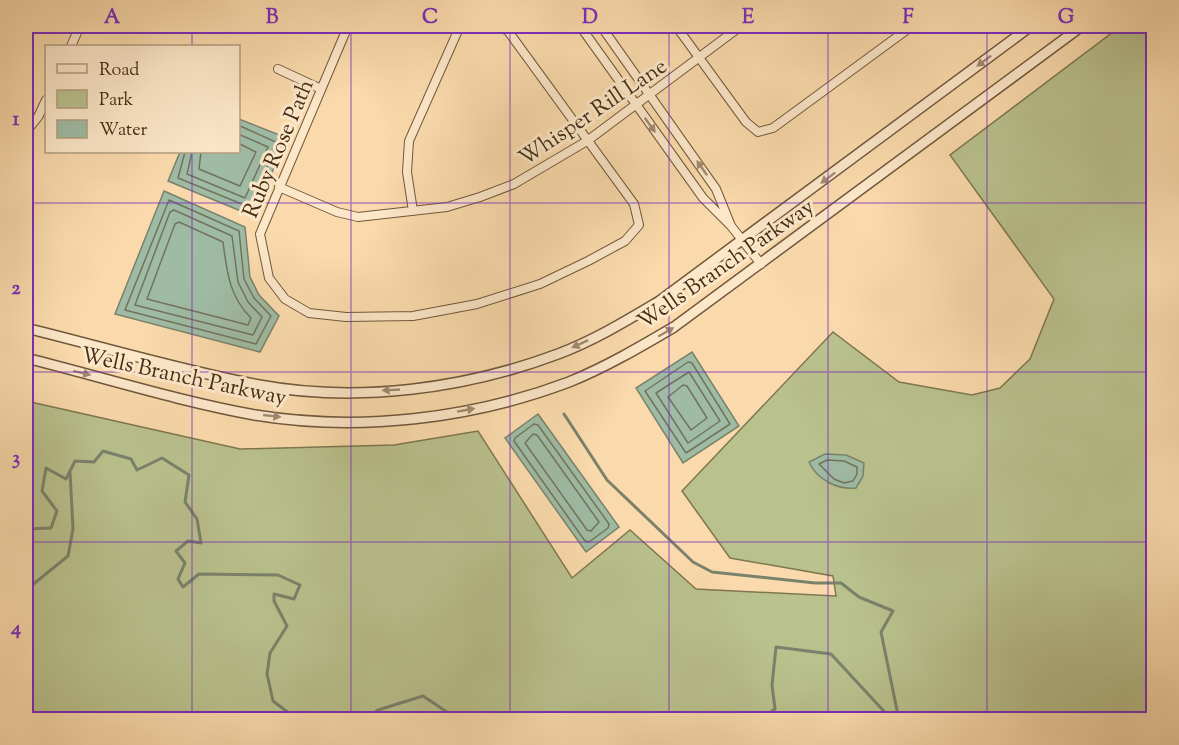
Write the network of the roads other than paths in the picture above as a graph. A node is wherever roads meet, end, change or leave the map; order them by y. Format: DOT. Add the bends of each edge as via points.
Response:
graph roads {
  1 [pos="80,26"];
  2 [pos="348,26"];
  3 [pos="460,26"];
  4 [pos="497,26"];
  5 [pos="580,26"];
  6 [pos="601,26"];
  7 [pos="676,26"];
  8 [pos="741,26"];
  9 [pos="912,26"];
  10 [pos="1031,26"];
  11 [pos="1082,26"];
  12 [pos="71,45"];
  13 [pos="699,57"];
  14 [pos="278,69"];
  15 [pos="321,89"];
  16 [pos="650,95"];
  17 [pos="45,102"];
  18 [pos="636,105"];
  19 [pos="26,132"];
  20 [pos="587,141"];
  21 [pos="279,187"];
  22 [pos="413,211"];
  23 [pos="731,226"];
  24 [pos="743,242"];
  25 [pos="761,264"];
  26 [pos="26,328"];
  27 [pos="26,358"];
  1 -- 12 [label="street"];
  2 -- 15 [label="street, Ruby Rose Path"];
  3 -- 22 [label="street" via="409,141 406,172"];
  4 -- 20 [label="street" via="508,31"];
  5 -- 18 [label="street"];
  6 -- 16 [label="street"];
  7 -- 13 [label="street"];
  8 -- 13 [label="street, Whisper Rill Lane"];
  9 -- 13 [label="street" via="773,128 758,132 746,122"];
  10 -- 24 [label="street, Wells Branch Parkway, one-way"];
  11 -- 25 [label="street, Wells Branch Parkway"];
  13 -- 16 [label="street, Whisper Rill Lane"];
  14 -- 15 [label="street"];
  15 -- 21 [label="street, Ruby Rose Path"];
  16 -- 18 [label="street, Whisper Rill Lane"];
  23 -- 16 [label="street, one-way" via="716,189"];
  17 -- 19 [label="street"];
  18 -- 20 [label="street, Whisper Rill Lane"];
  18 -- 23 [label="street, one-way" via="703,198"];
  20 -- 21 [label="street, Ruby Rose Path" via="634,204 639,225 625,241 540,284 477,304 413,316 309,313 285,299 269,278 260,234"];
  20 -- 22 [label="street, Whisper Rill Lane" via="514,184 447,207"];
  21 -- 22 [label="street, Whisper Rill Lane" via="358,217"];
  23 -- 24 [label="street"];
  24 -- 25 [label="street"];
  24 -- 26 [label="street, Wells Branch Parkway, one-way" via="658,302 559,354 467,380 412,389 355,392 260,385"];
  27 -- 25 [label="street, Wells Branch Parkway, one-way" via="255,415 355,422 415,419 482,407 570,381 674,327"];
}
